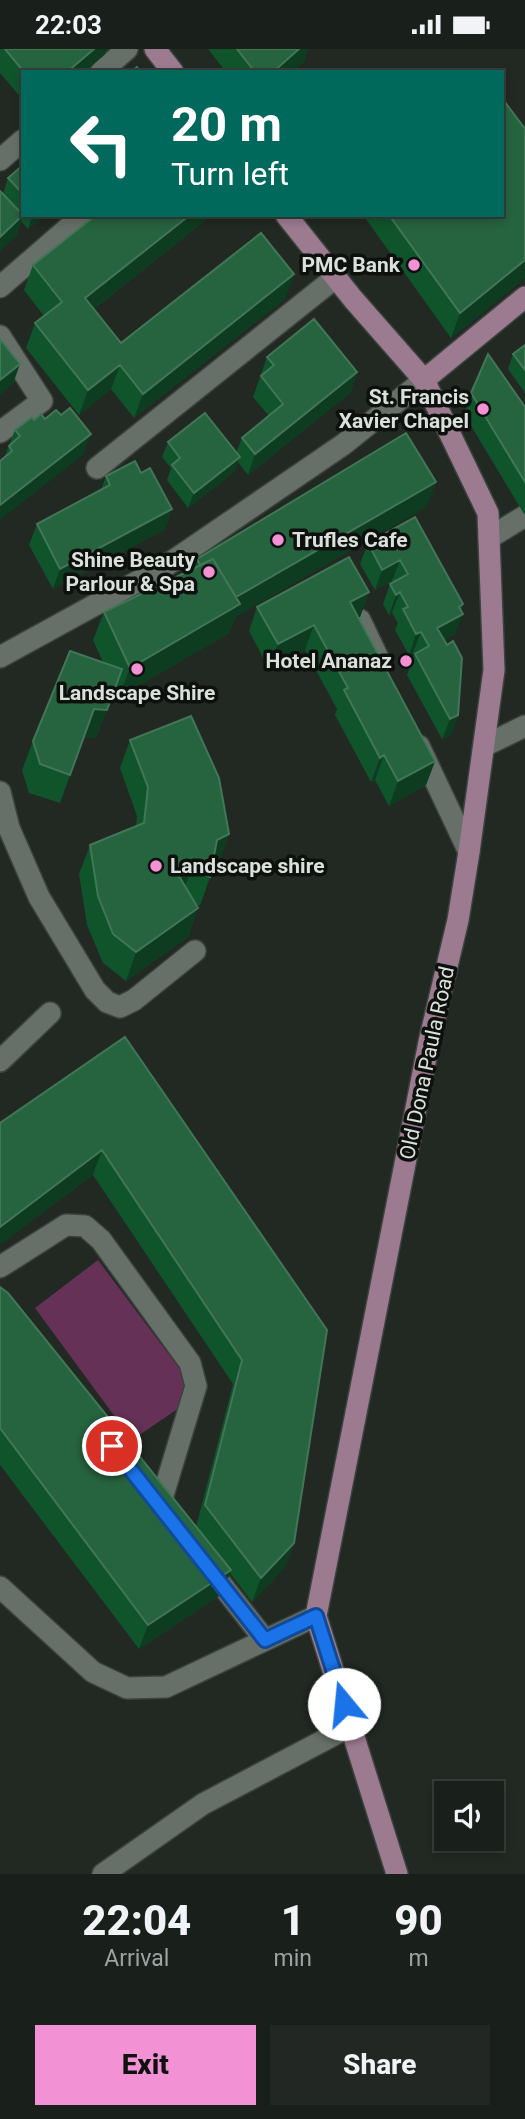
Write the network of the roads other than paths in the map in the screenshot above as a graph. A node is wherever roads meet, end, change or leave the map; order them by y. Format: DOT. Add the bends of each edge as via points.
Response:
graph roads {
  1 [pos="127,49"];
  2 [pos="155,49"];
  3 [pos="103,70"];
  4 [pos="171,70"];
  5 [pos="21,143"];
  6 [pos="0,160"];
  7 [pos="81,217"];
  8 [pos="288,217"];
  9 [pos="335,278"];
  10 [pos="0,287"];
  11 [pos="525,297"];
  12 [pos="0,336"];
  13 [pos="424,380"];
  14 [pos="0,432"];
  15 [pos="97,468"];
  16 [pos="525,516"];
  17 [pos="489,538"];
  18 [pos="360,619"];
  19 [pos="0,657"];
  20 [pos="389,681"];
  21 [pos="525,726"];
  22 [pos="412,730"];
  23 [pos="484,746"];
  24 [pos="0,792"];
  25 [pos="469,852"];
  26 [pos="195,951"];
  27 [pos="50,1013"];
  28 [pos="0,1061"];
  29 [pos="0,1267"];
  30 [pos="143,1484"];
  31 [pos="160,1505"];
  32 [pos="176,1526"];
  33 [pos="192,1547"];
  34 [pos="0,1587"];
  35 [pos="316,1616"];
  36 [pos="265,1640"];
  37 [pos="351,1726"];
  38 [pos="103,1874"];
  39 [pos="397,1874"];
  1 -- 3 [label="street"];
  2 -- 4 [label="main road"];
  5 -- 6 [label="street"];
  7 -- 10 [label="street"];
  8 -- 9 [label="main road, Old Dona Paula Road"];
  9 -- 13 [label="main road, Old Dona Paula Road"];
  9 -- 15 [label="street"];
  11 -- 13 [label="main road"];
  12 -- 14 [label="street" via="42,401"];
  13 -- 17 [label="main road, Old Dona Paula Road" via="488,513"];
  13 -- 19 [label="street" via="344,444 164,567"];
  16 -- 17 [label="street"];
  17 -- 23 [label="main road, Old Dona Paula Road" via="494,670"];
  18 -- 20 [label="street"];
  21 -- 23 [label="street"];
  22 -- 25 [label="street"];
  23 -- 25 [label="main road, Old Dona Paula Road"];
  24 -- 26 [label="street" via="9,828 39,897 95,990 107,1002 120,1007 134,1000"];
  25 -- 35 [label="main road, Old Dona Paula Road"];
  27 -- 28 [label="street"];
  29 -- 31 [label="street" via="66,1225 85,1226 101,1240 190,1363 196,1386"];
  30 -- 31 [label="street"];
  31 -- 32 [label="street"];
  33 -- 36 [label="street"];
  34 -- 36 [label="street" via="93,1672 127,1688 166,1687"];
  35 -- 36 [label="street"];
  35 -- 37 [label="main road, Old Dona Paula Road"];
  37 -- 38 [label="street" via="203,1804"];
  37 -- 39 [label="main road, Old Dona Paula Road"];
}
